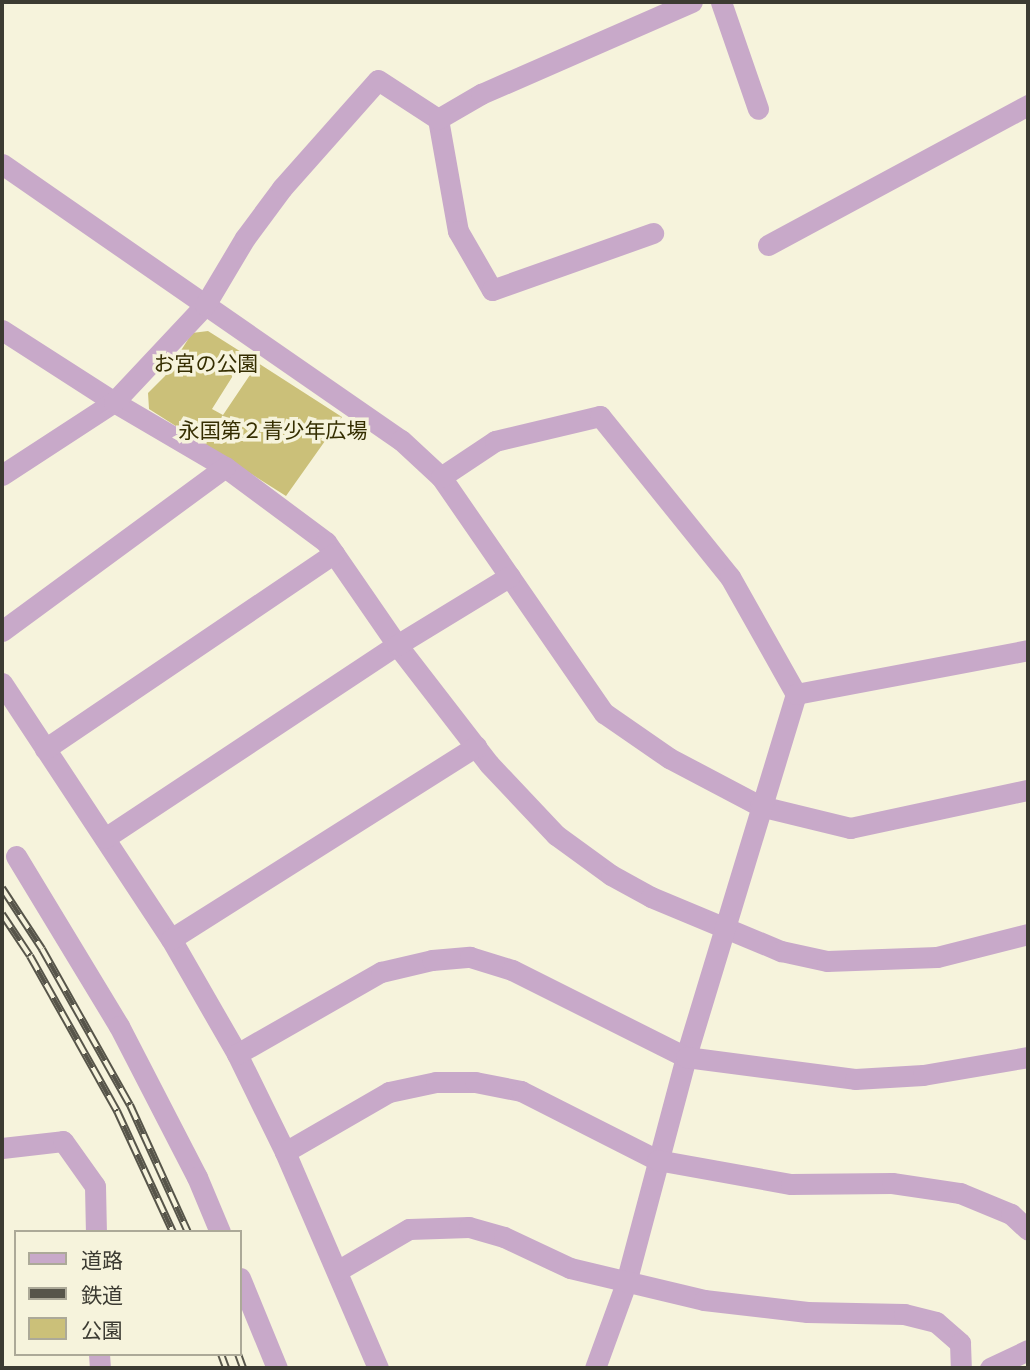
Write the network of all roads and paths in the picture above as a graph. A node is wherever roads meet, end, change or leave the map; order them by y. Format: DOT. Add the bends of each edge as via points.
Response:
graph roads {
  1 [pos="692,2"];
  2 [pos="722,2"];
  3 [pos="1028,105"];
  4 [pos="758,109"];
  5 [pos="438,119"];
  6 [pos="2,164"];
  7 [pos="653,233"];
  8 [pos="768,245"];
  9 [pos="205,305"];
  10 [pos="2,331"];
  11 [pos="114,402"];
  12 [pos="225,467"];
  13 [pos="2,475"];
  14 [pos="441,477"];
  15 [pos="334,553"];
  16 [pos="510,576"];
  17 [pos="2,631"];
  18 [pos="397,645"];
  19 [pos="1028,650"];
  20 [pos="2,683"];
  21 [pos="796,694"];
  22 [pos="476,746"];
  23 [pos="45,749"];
  24 [pos="1028,790"];
  25 [pos="760,806"];
  26 [pos="104,838"];
  27 [pos="16,856"];
  28 [pos="725,926"];
  29 [pos="1028,934"];
  30 [pos="171,939"];
  31 [pos="237,1054"];
  32 [pos="686,1057"];
  33 [pos="1028,1057"];
  34 [pos="2,1148"];
  35 [pos="285,1152"];
  36 [pos="657,1160"];
  37 [pos="96,1230"];
  38 [pos="219,1230"];
  39 [pos="1028,1230"];
  40 [pos="337,1271"];
  41 [pos="242,1283"];
  42 [pos="626,1283"];
  43 [pos="1028,1350"];
  44 [pos="277,1368"];
  45 [pos="378,1368"];
  46 [pos="595,1368"];
  47 [pos="961,1368"];
  48 [pos="990,1368"];
  1 -- 5 [label="street" via="481,94"];
  2 -- 4 [label="street"];
  3 -- 8 [label="street"];
  5 -- 7 [label="street" via="458,231 492,290"];
  5 -- 9 [label="street" via="378,80 282,188"];
  6 -- 9 [label="street"];
  9 -- 11 [label="street"];
  9 -- 14 [label="street" via="401,440"];
  10 -- 11 [label="street"];
  11 -- 12 [label="street"];
  11 -- 13 [label="street"];
  12 -- 15 [label="street" via="326,542"];
  12 -- 17 [label="street"];
  14 -- 16 [label="street"];
  14 -- 21 [label="street" via="495,441 600,416 730,577"];
  15 -- 18 [label="street"];
  15 -- 23 [label="street"];
  16 -- 18 [label="street"];
  16 -- 25 [label="street" via="604,713 669,758"];
  18 -- 22 [label="street"];
  18 -- 26 [label="street"];
  19 -- 21 [label="street"];
  20 -- 23 [label="street"];
  21 -- 25 [label="street"];
  22 -- 28 [label="street" via="556,835 589,859 650,897"];
  22 -- 30 [label="street"];
  23 -- 26 [label="street"];
  24 -- 25 [label="street" via="850,828"];
  25 -- 28 [label="street"];
  26 -- 30 [label="street"];
  27 -- 38 [label="street" via="119,1026"];
  28 -- 29 [label="street" via="781,951 827,961 937,957"];
  28 -- 32 [label="street"];
  30 -- 31 [label="street"];
  31 -- 32 [label="street" via="381,972 470,957 512,970"];
  31 -- 35 [label="street"];
  32 -- 33 [label="street" via="855,1079 923,1075"];
  32 -- 36 [label="street"];
  34 -- 37 [label="street" via="64,1142 95,1186"];
  35 -- 36 [label="street" via="389,1092 436,1082 475,1082 521,1091"];
  35 -- 40 [label="street"];
  36 -- 39 [label="street" via="791,1184 892,1183 960,1193 1011,1214"];
  36 -- 42 [label="street"];
  40 -- 42 [label="street" via="409,1229 469,1227 504,1237 570,1268"];
  40 -- 45 [label="street"];
  41 -- 44 [label="street"];
  42 -- 46 [label="street"];
  42 -- 47 [label="street" via="704,1300 936,1322 960,1343"];
  43 -- 48 [label="street"];
}
